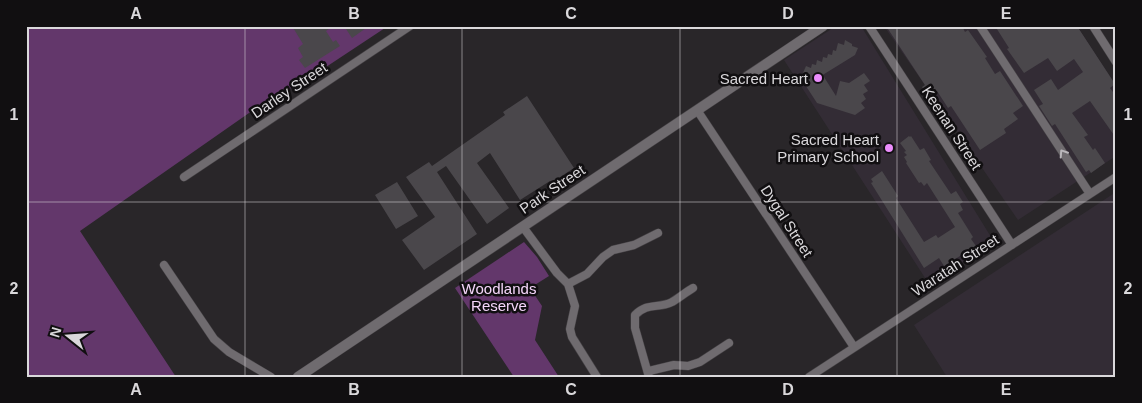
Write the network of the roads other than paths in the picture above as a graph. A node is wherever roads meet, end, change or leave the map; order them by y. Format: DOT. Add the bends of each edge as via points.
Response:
graph roads {
  1 [pos="410,26"];
  2 [pos="823,26"];
  3 [pos="869,26"];
  4 [pos="980,26"];
  5 [pos="1093,26"];
  6 [pos="1116,62"];
  7 [pos="698,110"];
  8 [pos="184,177"];
  9 [pos="1116,177"];
  10 [pos="1090,194"];
  11 [pos="523,227"];
  12 [pos="658,233"];
  13 [pos="1012,245"];
  14 [pos="164,265"];
  15 [pos="568,284"];
  16 [pos="692,288"];
  17 [pos="730,343"];
  18 [pos="854,347"];
  19 [pos="649,374"];
  20 [pos="271,377"];
  21 [pos="298,377"];
  22 [pos="598,377"];
  23 [pos="809,377"];
  1 -- 8 [label="street, Darley Street"];
  2 -- 7 [label="street, Park Street"];
  3 -- 13 [label="street, Keenan Street"];
  10 -- 4 [label="street, one-way"];
  5 -- 6 [label="street"];
  7 -- 11 [label="street, Park Street"];
  7 -- 18 [label="street, Dygal Street"];
  9 -- 10 [label="street, Waratah Street"];
  10 -- 13 [label="street, Waratah Street"];
  11 -- 15 [label="street"];
  11 -- 21 [label="street, Park Street"];
  12 -- 15 [label="street" via="634,245 613,250 587,274"];
  13 -- 18 [label="street, Waratah Street"];
  14 -- 20 [label="street" via="214,339"];
  15 -- 22 [label="street" via="575,306 570,329 572,337"];
  16 -- 19 [label="street" via="672,302 649,306 635,315 635,328"];
  17 -- 19 [label="street" via="700,362 688,366 674,365"];
  18 -- 23 [label="street, Waratah Street"];
}
